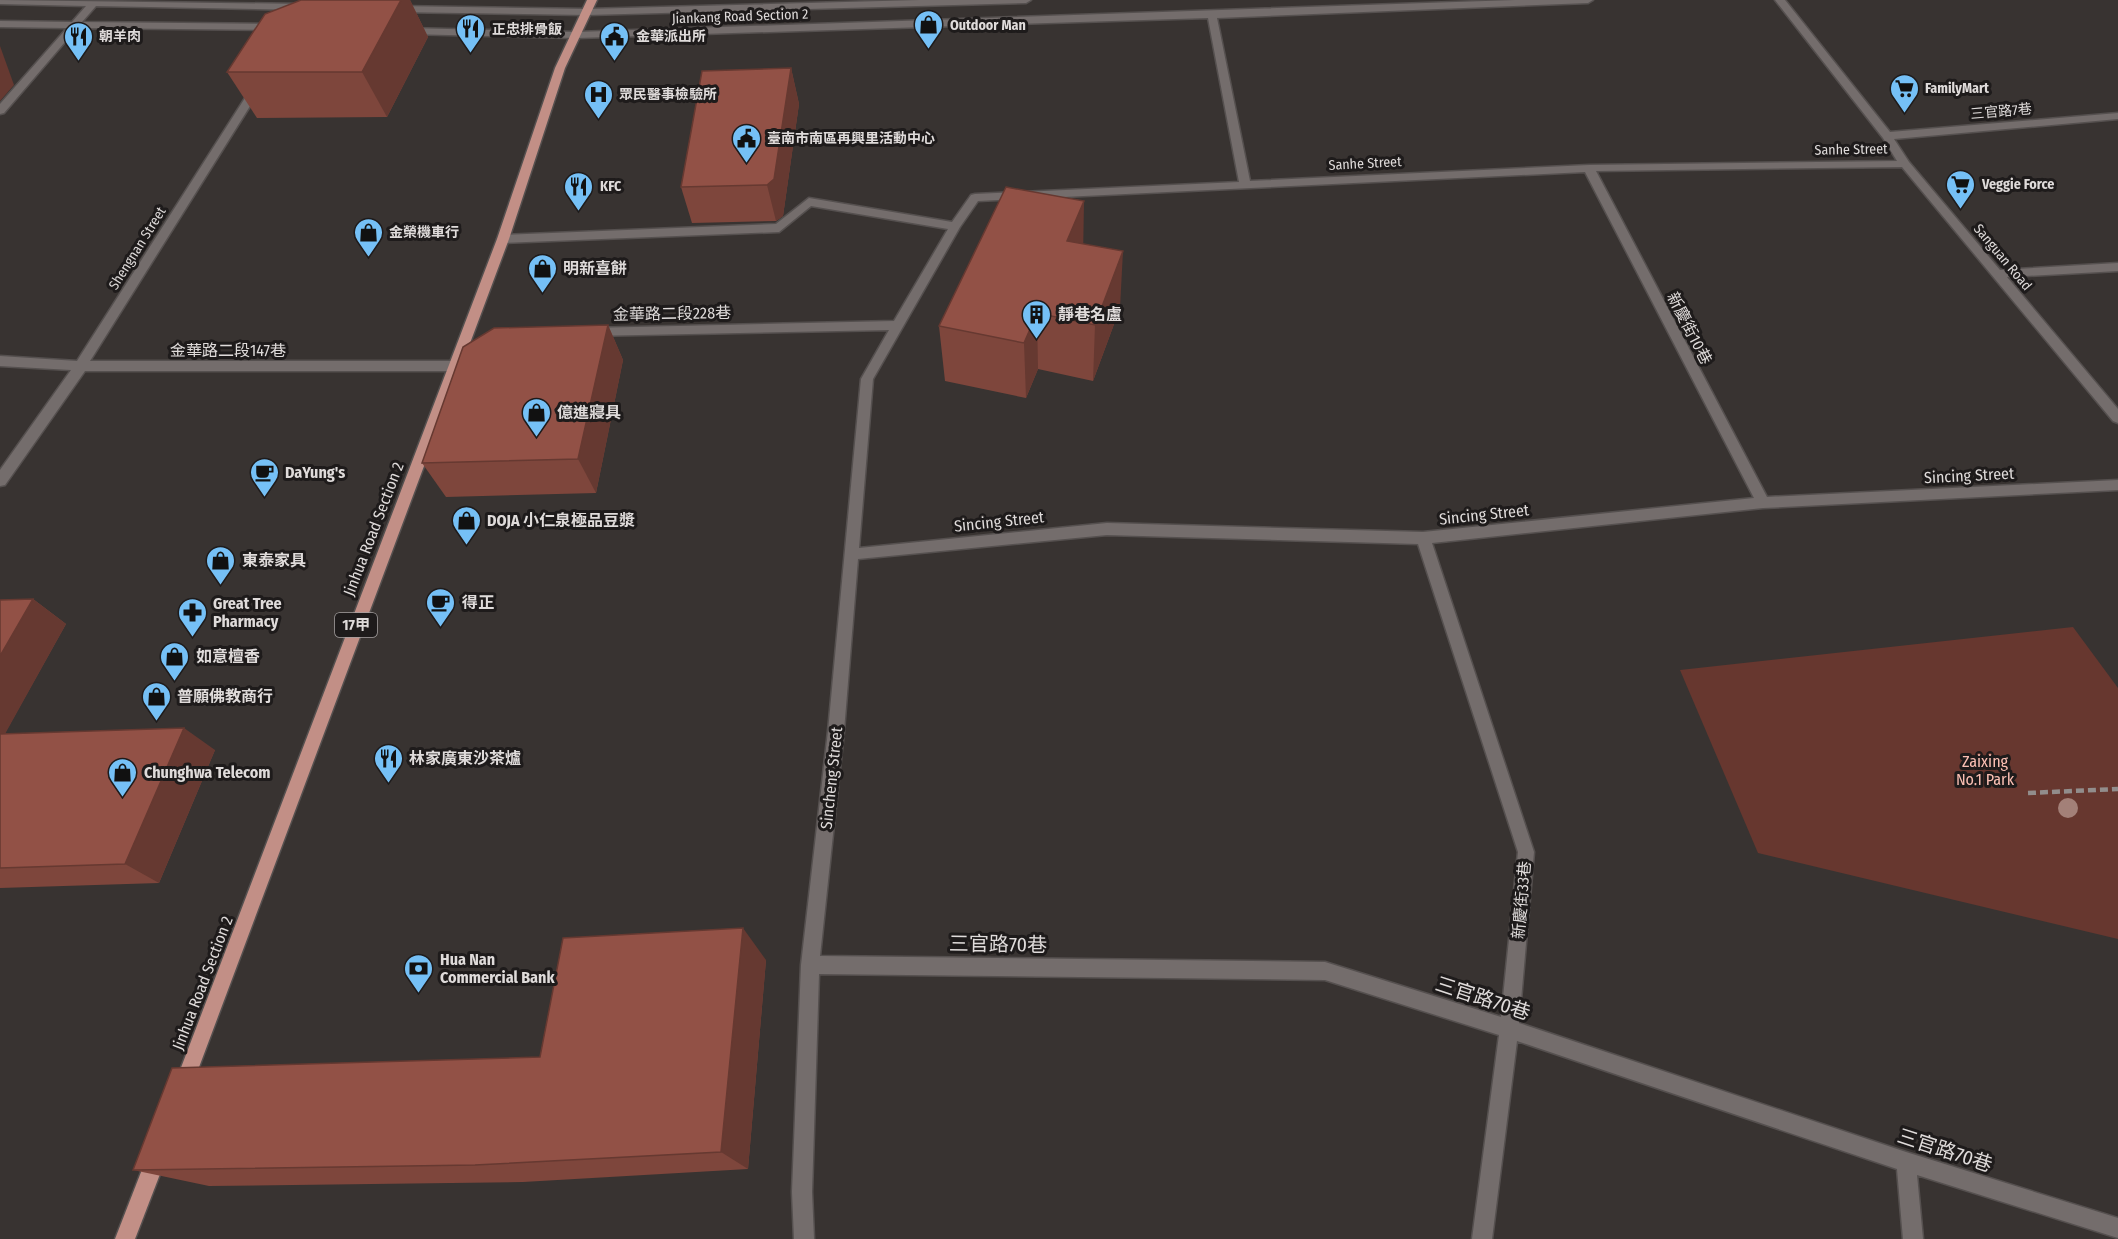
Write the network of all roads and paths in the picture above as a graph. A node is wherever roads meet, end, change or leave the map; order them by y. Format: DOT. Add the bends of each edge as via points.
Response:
graph roads {
  1 [pos="1026,0"];
  2 [pos="1588,0"];
  3 [pos="1779,0"];
  4 [pos="0,1"];
  5 [pos="95,1"];
  6 [pos="992,1"];
  7 [pos="1497,1"];
  8 [pos="307,4"];
  9 [pos="590,6"];
  10 [pos="386,9"];
  11 [pos="1212,15"];
  12 [pos="0,24"];
  13 [pos="76,24"];
  14 [pos="283,28"];
  15 [pos="400,31"];
  16 [pos="577,35"];
  17 [pos="263,78"];
  18 [pos="0,111"];
  19 [pos="2118,116"];
  20 [pos="1887,136"];
  21 [pos="1905,164"];
  22 [pos="1589,168"];
  23 [pos="1245,184"];
  24 [pos="956,226"];
  25 [pos="503,239"];
  26 [pos="2118,267"];
  27 [pos="1997,274"];
  28 [pos="899,325"];
  29 [pos="580,332"];
  30 [pos="482,350"];
  31 [pos="0,362"];
  32 [pos="81,366"];
  33 [pos="455,366"];
  34 [pos="2118,418"];
  35 [pos="0,481"];
  36 [pos="2118,485"];
  37 [pos="1762,503"];
  38 [pos="1424,538"];
  39 [pos="853,554"];
  40 [pos="2118,789"];
  41 [pos="2028,793"];
  42 [pos="810,965"];
  43 [pos="1509,1029"];
  44 [pos="176,1105"];
  45 [pos="163,1138"];
  46 [pos="1906,1162"];
  47 [pos="2118,1228"];
  48 [pos="125,1239"];
  49 [pos="804,1239"];
  50 [pos="1482,1239"];
  51 [pos="1913,1239"];
  1 -- 6 [label="street, Jiankang Road Section 2"];
  2 -- 7 [label="street, Jiankang Road Section 2"];
  3 -- 20 [label="street, Sanguan Road"];
  4 -- 5 [label="street"];
  5 -- 8 [label="street"];
  5 -- 13 [label="street"];
  6 -- 9 [label="street, Jiankang Road Section 2"];
  7 -- 11 [label="street, Jiankang Road Section 2"];
  9 -- 10 [label="street, Jiankang Road Section 2"];
  9 -- 16 [label="main road, Jinhua Road Section 2 / 17甲"];
  11 -- 16 [label="street, Jiankang Road Section 2"];
  11 -- 23 [label="street"];
  12 -- 13 [label="street"];
  13 -- 14 [label="street"];
  13 -- 18 [label="street"];
  15 -- 16 [label="street, Jiankang Road Section 2"];
  16 -- 25 [label="main road, Jinhua Road Section 2 / 17甲" via="560,68"];
  17 -- 32 [label="street, Shengnan Street"];
  19 -- 20 [label="street, 三官路7巷"];
  20 -- 21 [label="street, Sanguan Road"];
  21 -- 22 [label="street, Sanhe Street"];
  21 -- 27 [label="street, Sanguan Road"];
  22 -- 23 [label="street, Sanhe Street"];
  22 -- 37 [label="street, 新慶街10巷"];
  23 -- 24 [label="street, Sanhe Street" via="975,198"];
  24 -- 25 [label="street" via="809,202 779,228"];
  24 -- 28 [label="street, Sanhe Street"];
  25 -- 33 [label="main road, Jinhua Road Section 2 / 17甲"];
  26 -- 27 [label="street"];
  27 -- 34 [label="street, Sanguan Road"];
  28 -- 29 [label="street, 金華路二段228巷"];
  28 -- 39 [label="street, Sincheng Street" via="867,379"];
  30 -- 33 [label="street"];
  31 -- 32 [label="street, 金華路二段147巷"];
  32 -- 33 [label="street, 金華路二段147巷"];
  32 -- 35 [label="street, Shengnan Street"];
  33 -- 44 [label="main road, Jinhua Road Section 2 / 17甲"];
  36 -- 37 [label="street, Sincing Street"];
  37 -- 38 [label="street, Sincing Street"];
  38 -- 39 [label="street, Sincing Street" via="1107,529"];
  38 -- 43 [label="street, 新慶街33巷" via="1526,852"];
  39 -- 42 [label="street, Sincheng Street"];
  40 -- 41 [label="path"];
  42 -- 43 [label="street, 三官路70巷" via="1325,971"];
  42 -- 49 [label="street, Sincheng Street" via="802,1192"];
  43 -- 46 [label="street, 三官路70巷"];
  43 -- 50 [label="street, 新慶街33巷"];
  45 -- 48 [label="main road"];
  46 -- 47 [label="street, 三官路70巷"];
  46 -- 51 [label="street"];
}
